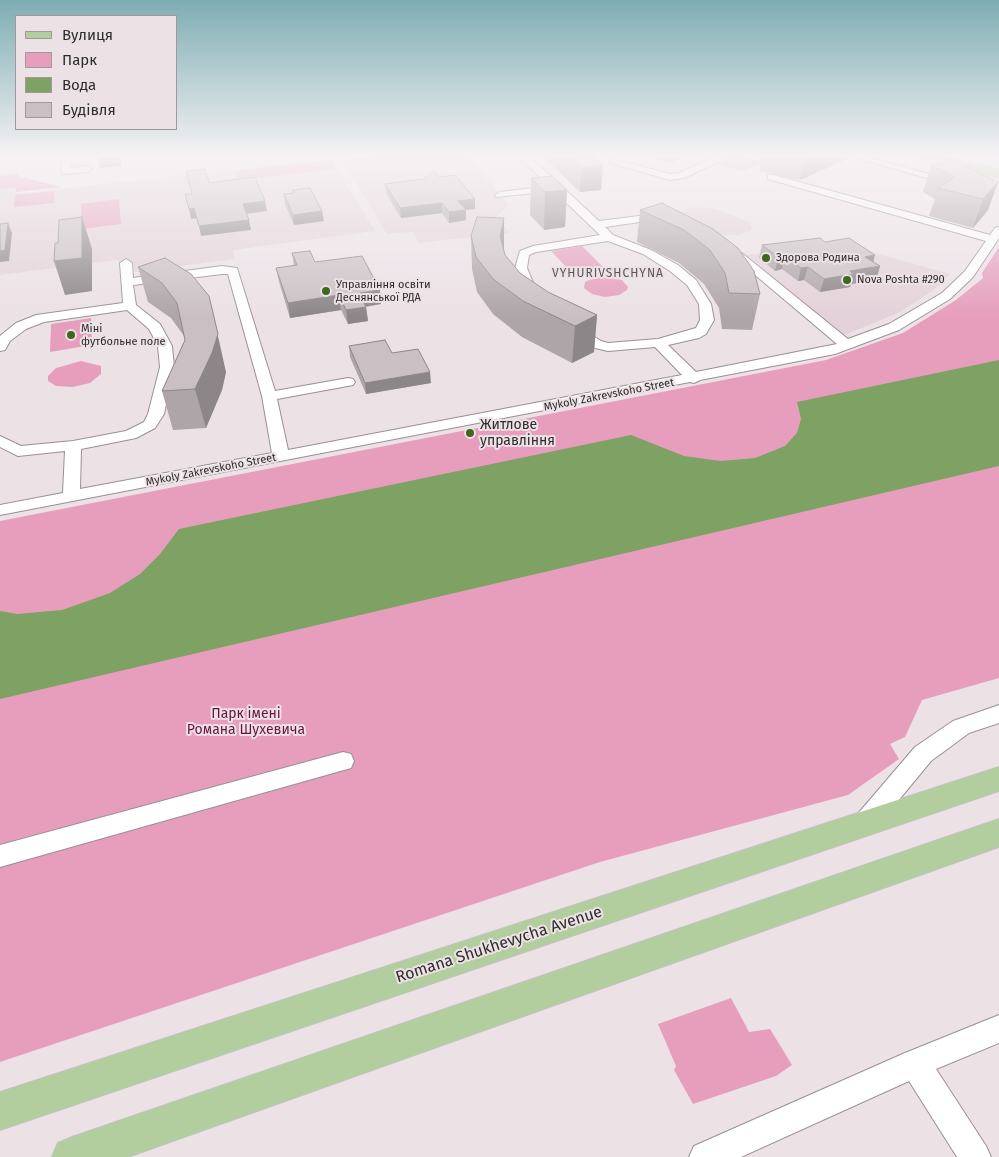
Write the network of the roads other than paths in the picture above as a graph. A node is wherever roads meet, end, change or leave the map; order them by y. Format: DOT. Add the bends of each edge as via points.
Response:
graph roads {
  1 [pos="579,209"];
  2 [pos="897,209"];
  3 [pos="596,225"];
  4 [pos="676,226"];
  5 [pos="996,234"];
  6 [pos="609,238"];
  7 [pos="716,245"];
  8 [pos="758,253"];
  9 [pos="739,256"];
  10 [pos="126,263"];
  11 [pos="127,282"];
  12 [pos="130,306"];
  13 [pos="545,306"];
  14 [pos="562,322"];
  15 [pos="658,343"];
  16 [pos="847,345"];
  17 [pos="0,347"];
  18 [pos="694,379"];
  19 [pos="348,382"];
  20 [pos="269,396"];
  21 [pos="0,442"];
  22 [pos="73,446"];
  23 [pos="281,456"];
  24 [pos="71,496"];
  25 [pos="0,510"];
  26 [pos="999,714"];
  27 [pos="343,761"];
  28 [pos="999,778"];
  29 [pos="865,823"];
  30 [pos="999,833"];
  31 [pos="0,856"];
  32 [pos="999,1029"];
  33 [pos="915,1063"];
  34 [pos="0,1111"];
  35 [pos="72,1157"];
  36 [pos="705,1157"];
  37 [pos="975,1157"];
  1 -- 3 [label="lane"];
  2 -- 5 [label="lane"];
  3 -- 4 [label="street" via="646,218"];
  3 -- 6 [label="lane"];
  5 -- 16 [label="street, Mykoly Zakrevskoho Street" via="969,274 946,296 894,327"];
  6 -- 13 [label="lane" via="524,253 521,268 528,286"];
  6 -- 15 [label="lane" via="647,252 674,268 692,283 704,304 707,320 701,331"];
  7 -- 9 [label="street"];
  8 -- 9 [label="lane"];
  9 -- 16 [label="street"];
  10 -- 11 [label="lane"];
  11 -- 12 [label="lane"];
  11 -- 20 [label="lane" via="233,271"];
  12 -- 17 [label="street" via="41,318 21,326 4,339"];
  12 -- 22 [label="lane" via="155,327 165,346 167,367 156,414 150,425 130,435"];
  14 -- 15 [label="lane" via="596,344 608,347"];
  15 -- 18 [label="lane"];
  16 -- 18 [label="street, Mykoly Zakrevskoho Street"];
  18 -- 23 [label="street, Mykoly Zakrevskoho Street"];
  19 -- 20 [label="lane"];
  20 -- 23 [label="lane"];
  21 -- 22 [label="lane" via="18,451"];
  22 -- 24 [label="lane"];
  23 -- 24 [label="street, Mykoly Zakrevskoho Street"];
  24 -- 25 [label="street, Mykoly Zakrevskoho Street"];
  26 -- 29 [label="lane" via="961,727 923,754"];
  27 -- 31 [label="lane"];
  28 -- 29 [label="main road, Romana Shukhevycha Avenue"];
  29 -- 34 [label="main road, Romana Shukhevycha Avenue"];
  30 -- 35 [label="main road"];
  32 -- 33 [label="lane"];
  33 -- 36 [label="lane"];
  33 -- 37 [label="lane"];
}
